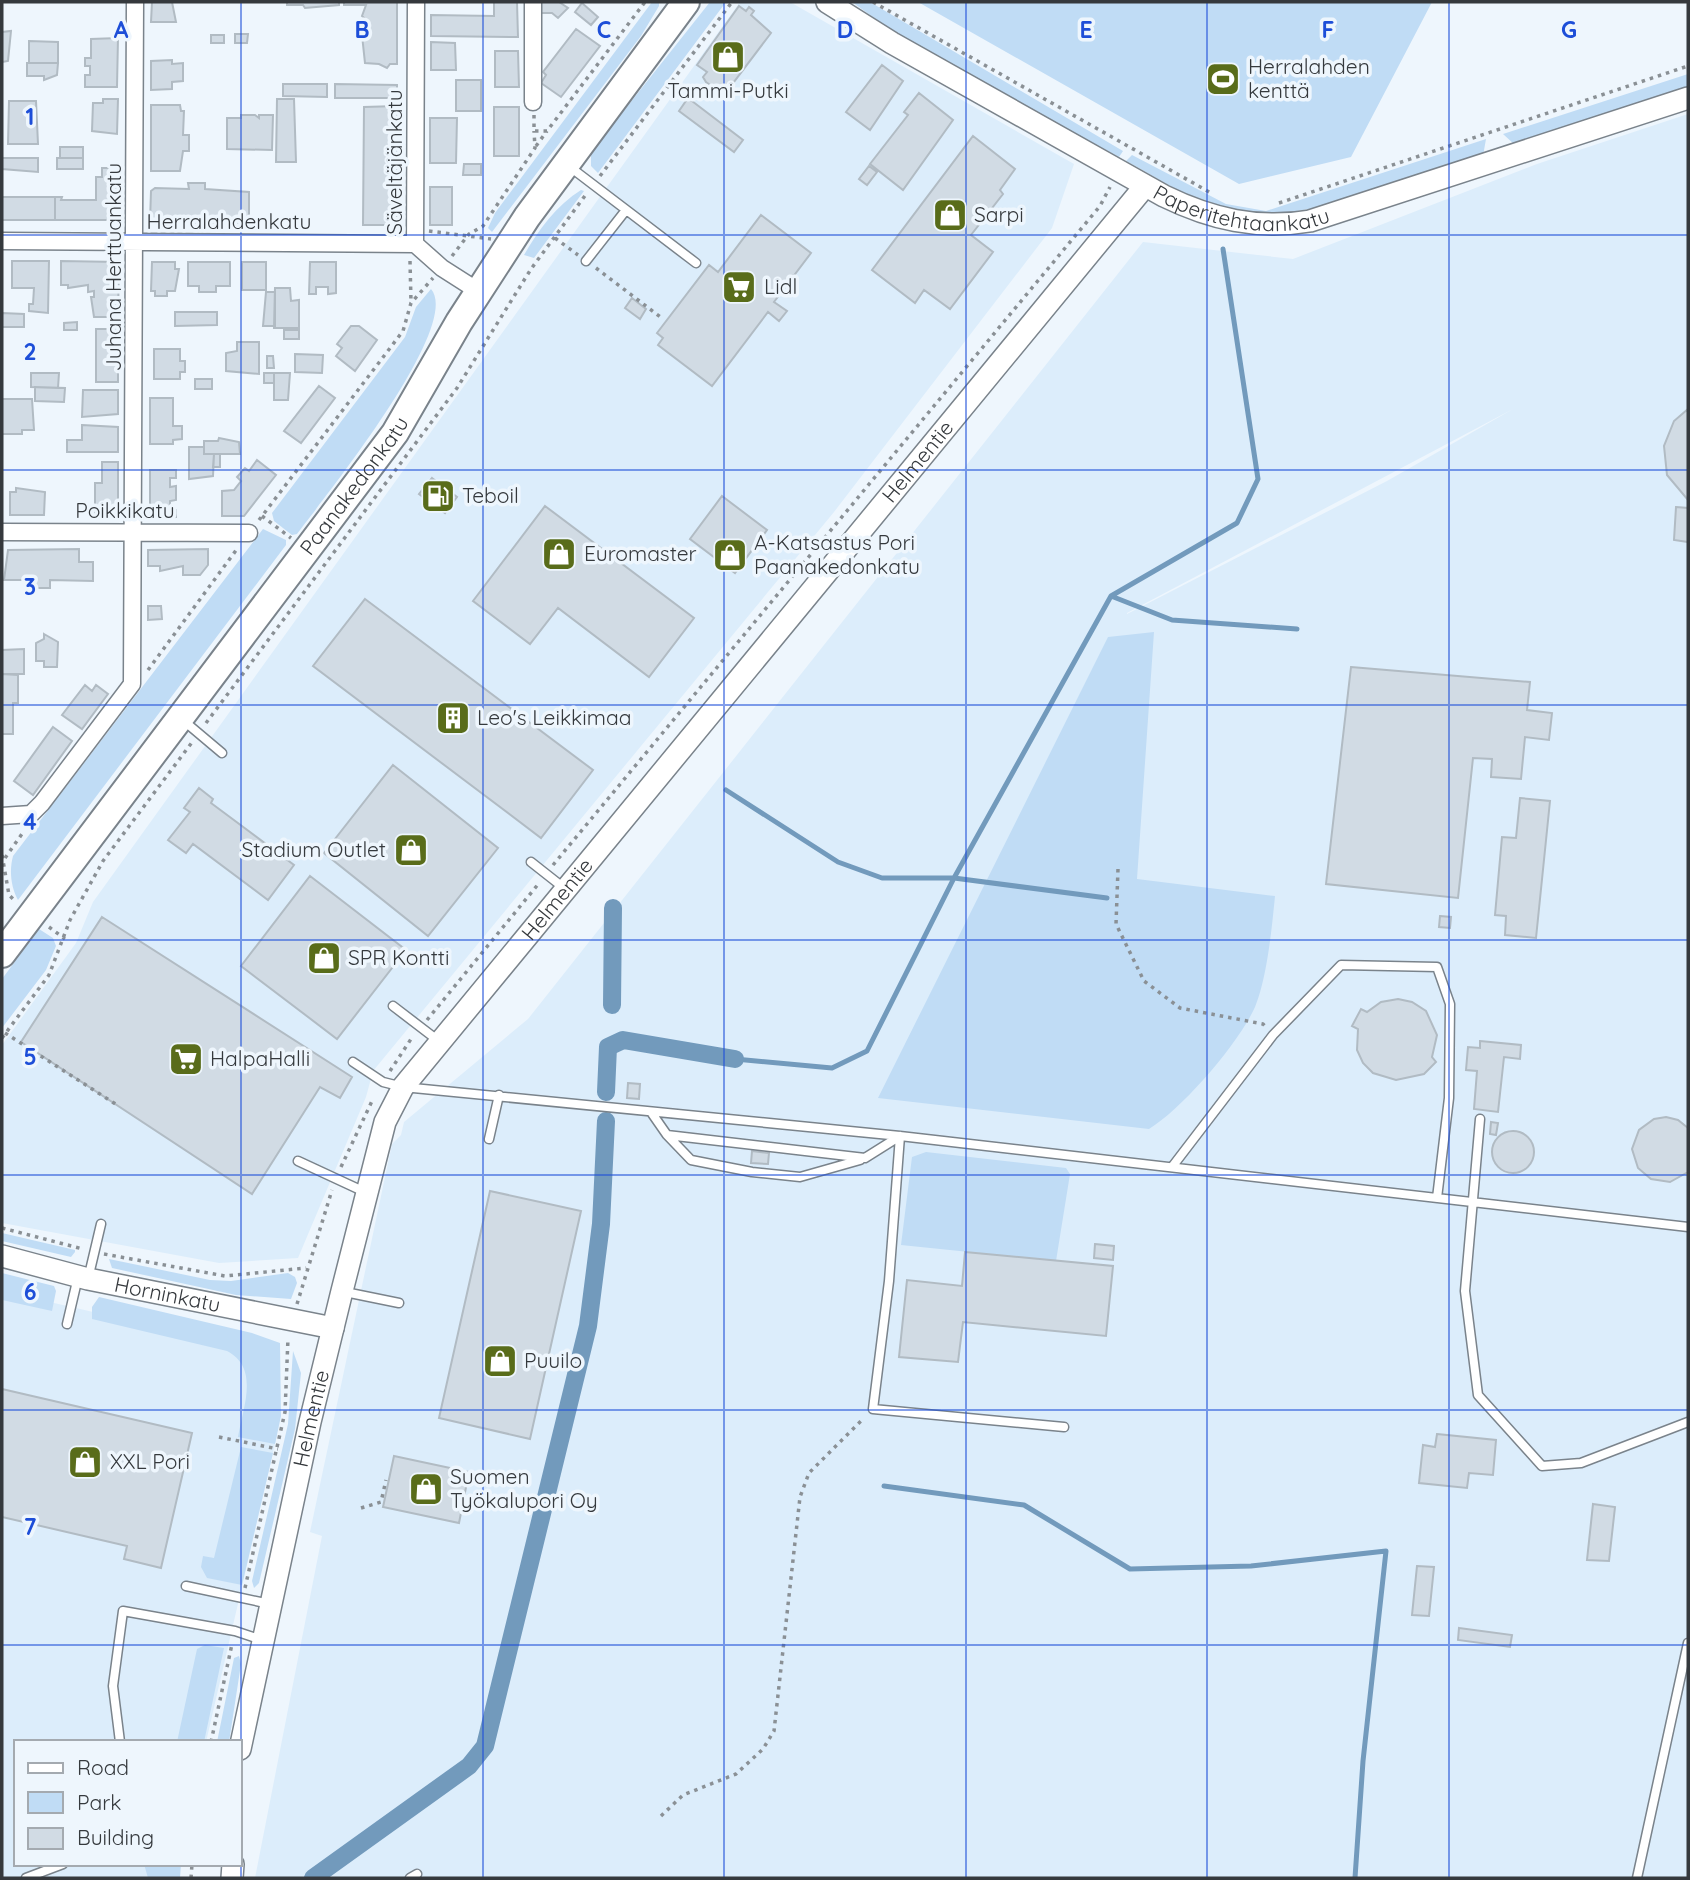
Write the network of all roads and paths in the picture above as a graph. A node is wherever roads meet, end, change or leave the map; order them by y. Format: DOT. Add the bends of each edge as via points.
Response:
graph roads {
  1 [pos="135,2"];
  2 [pos="416,2"];
  3 [pos="533,2"];
  4 [pos="645,2"];
  5 [pos="686,2"];
  6 [pos="827,2"];
  7 [pos="873,2"];
  8 [pos="1688,66"];
  9 [pos="1688,98"];
  10 [pos="533,102"];
  11 [pos="534,131"];
  12 [pos="547,131"];
  13 [pos="535,148"];
  14 [pos="1130,148"];
  15 [pos="565,163"];
  16 [pos="1118,170"];
  17 [pos="1145,186"];
  18 [pos="1219,197"];
  19 [pos="1271,204"];
  20 [pos="625,210"];
  21 [pos="469,234"];
  22 [pos="415,236"];
  23 [pos="555,238"];
  24 [pos="2,241"];
  25 [pos="135,242"];
  26 [pos="506,249"];
  27 [pos="586,261"];
  28 [pos="696,263"];
  29 [pos="442,268"];
  30 [pos="531,269"];
  31 [pos="478,291"];
  32 [pos="663,319"];
  33 [pos="2,532"];
  34 [pos="134,533"];
  35 [pos="249,533"];
  36 [pos="141,680"];
  37 [pos="179,717"];
  38 [pos="222,753"];
  39 [pos="2,816"];
  40 [pos="15,827"];
  41 [pos="106,856"];
  42 [pos="5,858"];
  43 [pos="531,862"];
  44 [pos="1118,869"];
  45 [pos="546,874"];
  46 [pos="566,890"];
  47 [pos="2,954"];
  48 [pos="393,1006"];
  49 [pos="421,1028"];
  50 [pos="3,1035"];
  51 [pos="1273,1035"];
  52 [pos="440,1042"];
  53 [pos="353,1062"];
  54 [pos="393,1084"];
  55 [pos="499,1095"];
  56 [pos="117,1105"];
  57 [pos="651,1112"];
  58 [pos="1480,1119"];
  59 [pos="667,1135"];
  60 [pos="900,1136"];
  61 [pos="489,1139"];
  62 [pos="865,1158"];
  63 [pos="298,1161"];
  64 [pos="1172,1167"];
  65 [pos="335,1179"];
  66 [pos="367,1194"];
  67 [pos="1437,1198"];
  68 [pos="1472,1202"];
  69 [pos="101,1224"];
  70 [pos="1688,1227"];
  71 [pos="2,1228"];
  72 [pos="95,1251"];
  73 [pos="2,1256"];
  74 [pos="306,1268"];
  75 [pos="83,1278"];
  76 [pos="342,1291"];
  77 [pos="399,1303"];
  78 [pos="293,1320"];
  79 [pos="67,1324"];
  80 [pos="333,1328"];
  81 [pos="873,1409"];
  82 [pos="1688,1422"];
  83 [pos="1064,1427"];
  84 [pos="219,1437"];
  85 [pos="278,1449"];
  86 [pos="386,1480"];
  87 [pos="360,1507"];
  88 [pos="186,1586"];
  89 [pos="243,1598"];
  90 [pos="270,1604"];
  91 [pos="235,1631"];
  92 [pos="262,1640"];
  93 [pos="1688,1643"];
  94 [pos="120,1740"];
  95 [pos="211,1740"];
  96 [pos="242,1740"];
  97 [pos="662,1816"];
  98 [pos="58,1866"];
  99 [pos="26,1878"];
  100 [pos="1637,1878"];
  1 -- 25 [label="street, Juhana Herttuankatu"];
  2 -- 22 [label="street, Säveltäjänkatu"];
  3 -- 10 [label="street"];
  4 -- 12 [label="path"];
  5 -- 15 [label="main road, Paanakedonkatu"];
  6 -- 16 [label="street, Paperitehtaankatu"];
  7 -- 14 [label="path"];
  8 -- 19 [label="path"];
  9 -- 17 [label="street, Paperitehtaankatu" via="1284,226 1215,217"];
  10 -- 11 [label="path"];
  11 -- 12 [label="path"];
  11 -- 13 [label="path"];
  12 -- 13 [label="path"];
  13 -- 21 [label="path" via="483,226"];
  14 -- 16 [label="path"];
  14 -- 18 [label="path"];
  15 -- 20 [label="lane"];
  15 -- 26 [label="main road, Paanakedonkatu"];
  16 -- 17 [label="street, Paperitehtaankatu"];
  16 -- 45 [label="path" via="1100,206"];
  17 -- 46 [label="street, Helmentie"];
  20 -- 27 [label="lane"];
  20 -- 28 [label="lane"];
  21 -- 22 [label="path"];
  21 -- 26 [label="path" via="486,236"];
  21 -- 29 [label="path"];
  22 -- 25 [label="street, Herralahdenkatu"];
  22 -- 29 [label="street, Säveltäjänkatu"];
  23 -- 27 [label="path"];
  24 -- 25 [label="street, Herralahdenkatu"];
  25 -- 34 [label="street, Juhana Herttuankatu"];
  26 -- 30 [label="path"];
  26 -- 31 [label="main road, Paanakedonkatu"];
  27 -- 32 [label="path"];
  29 -- 31 [label="street, Säveltäjänkatu"];
  29 -- 35 [label="path" via="411,303 403,331"];
  31 -- 37 [label="main road, Paanakedonkatu" via="395,433"];
  33 -- 34 [label="street, Poikkikatu"];
  34 -- 35 [label="street, Poikkikatu"];
  34 -- 39 [label="street" via="132,684 31,814"];
  35 -- 36 [label="path"];
  37 -- 38 [label="lane"];
  37 -- 47 [label="main road, Paanakedonkatu"];
  40 -- 42 [label="path" via="29,826"];
  41 -- 50 [label="path" via="70,920 49,975"];
  43 -- 45 [label="lane"];
  44 -- 51 [label="path" via="1116,925 1144,981 1180,1009 1263,1024"];
  45 -- 46 [label="lane"];
  45 -- 49 [label="path"];
  46 -- 52 [label="street, Helmentie"];
  48 -- 49 [label="lane"];
  49 -- 52 [label="lane"];
  49 -- 54 [label="path"];
  50 -- 56 [label="path"];
  51 -- 64 [label="lane"];
  51 -- 67 [label="lane" via="1340,965 1437,967 1450,1004 1448,1098"];
  52 -- 54 [label="street, Helmentie"];
  53 -- 54 [label="lane"];
  54 -- 55 [label="lane"];
  54 -- 65 [label="path"];
  54 -- 66 [label="street, Helmentie"];
  55 -- 57 [label="lane"];
  55 -- 61 [label="lane"];
  57 -- 59 [label="lane"];
  57 -- 60 [label="lane"];
  58 -- 68 [label="lane"];
  59 -- 62 [label="lane"];
  59 -- 62 [label="lane" via="691,1160 752,1172 800,1177"];
  60 -- 62 [label="lane"];
  60 -- 64 [label="lane"];
  60 -- 81 [label="lane"];
  63 -- 65 [label="lane"];
  64 -- 67 [label="lane"];
  65 -- 66 [label="lane"];
  65 -- 74 [label="path"];
  66 -- 76 [label="street, Helmentie"];
  67 -- 68 [label="lane"];
  68 -- 70 [label="lane"];
  68 -- 82 [label="lane" via="1465,1291 1478,1395 1542,1466 1581,1463"];
  69 -- 72 [label="lane"];
  71 -- 72 [label="path"];
  72 -- 74 [label="path" via="225,1276"];
  72 -- 75 [label="lane"];
  73 -- 75 [label="street, Horninkatu"];
  74 -- 78 [label="path"];
  75 -- 78 [label="street, Horninkatu"];
  75 -- 79 [label="lane"];
  76 -- 77 [label="lane"];
  76 -- 80 [label="street, Helmentie"];
  78 -- 80 [label="street, Horninkatu"];
  78 -- 85 [label="path"];
  80 -- 90 [label="street, Helmentie"];
  81 -- 83 [label="lane"];
  81 -- 97 [label="path" via="809,1473 800,1497 774,1731 763,1749 736,1774 683,1795"];
  84 -- 85 [label="path"];
  85 -- 89 [label="path"];
  86 -- 87 [label="path" via="381,1502"];
  88 -- 89 [label="lane"];
  89 -- 90 [label="lane"];
  90 -- 92 [label="street, Helmentie"];
  91 -- 92 [label="lane"];
  91 -- 94 [label="lane" via="123,1611 113,1686"];
  91 -- 95 [label="path"];
  92 -- 96 [label="street, Helmentie"];
  93 -- 100 [label="lane"];
  98 -- 99 [label="lane"];
}
